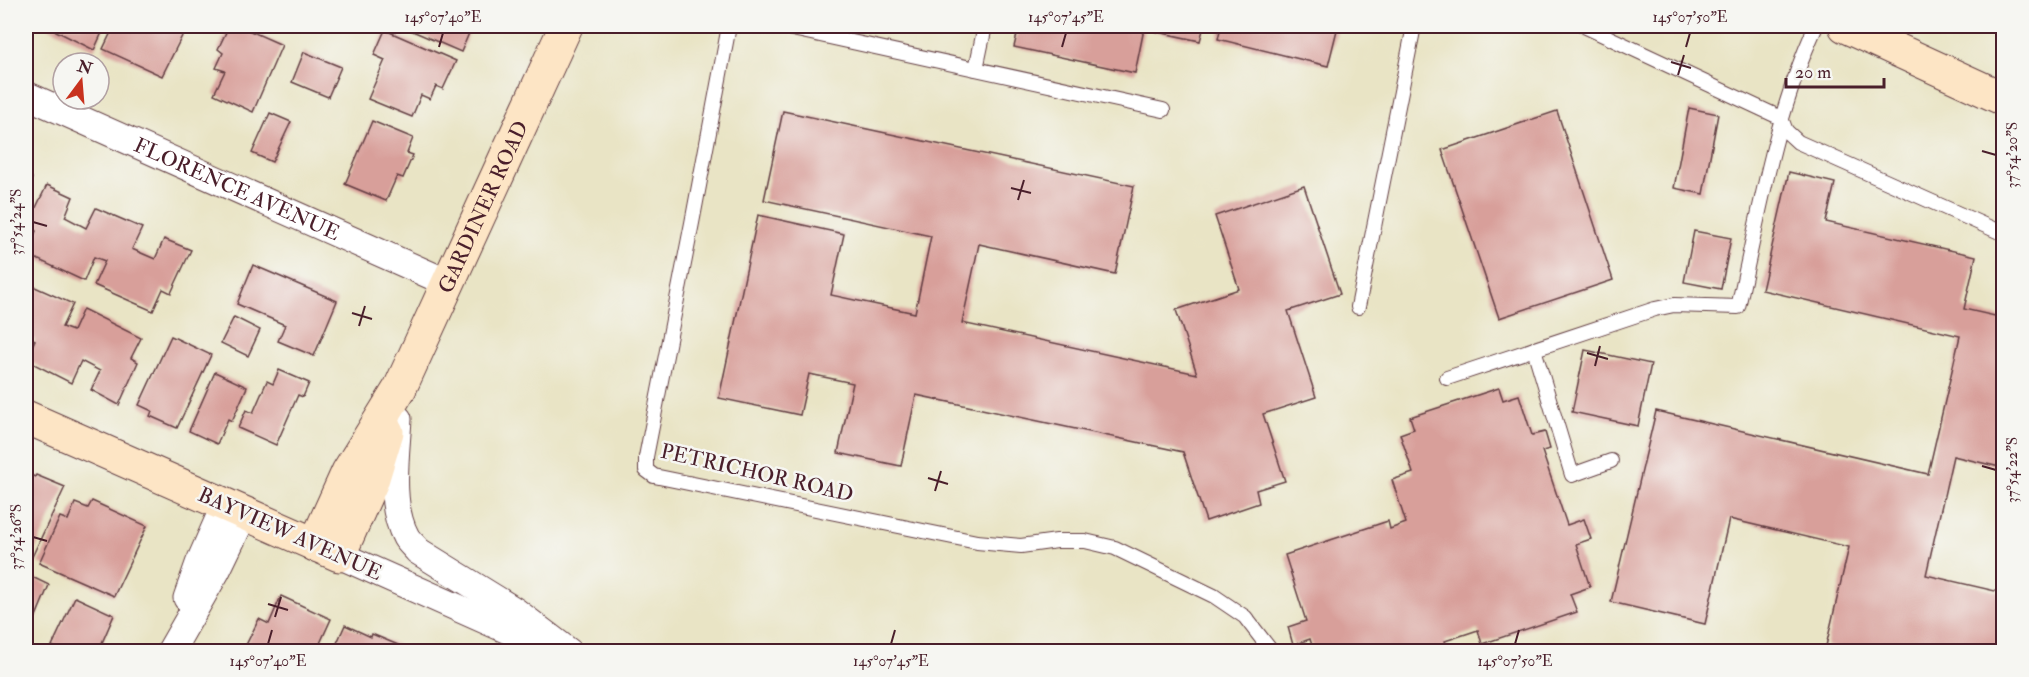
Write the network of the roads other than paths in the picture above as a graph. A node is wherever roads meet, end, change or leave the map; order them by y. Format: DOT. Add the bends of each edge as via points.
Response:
graph roads {
  1 [pos="566,26"];
  2 [pos="729,26"];
  3 [pos="779,26"];
  4 [pos="985,26"];
  5 [pos="1414,26"];
  6 [pos="1584,26"];
  7 [pos="1816,26"];
  8 [pos="1845,26"];
  9 [pos="976,69"];
  10 [pos="26,94"];
  11 [pos="2004,99"];
  12 [pos="1163,110"];
  13 [pos="1781,118"];
  14 [pos="2004,234"];
  15 [pos="448,283"];
  16 [pos="1358,307"];
  17 [pos="1534,349"];
  18 [pos="1447,378"];
  19 [pos="400,388"];
  20 [pos="26,417"];
  21 [pos="1611,461"];
  22 [pos="234,509"];
  23 [pos="327,550"];
  24 [pos="170,651"];
  25 [pos="555,651"];
  26 [pos="569,651"];
  27 [pos="1272,651"];
  1 -- 15 [label="street, GARDINER ROAD"];
  2 -- 27 [label="lane, PETRICHOR ROAD" via="646,470 654,476 977,542 1021,546 1085,541 1115,548 1214,596 1245,616"];
  3 -- 9 [label="lane"];
  4 -- 9 [label="lane"];
  5 -- 16 [label="lane"];
  6 -- 13 [label="lane"];
  7 -- 13 [label="lane" via="1799,61"];
  8 -- 11 [label="street"];
  9 -- 12 [label="lane"];
  10 -- 15 [label="street, FLORENCE AVENUE"];
  13 -- 14 [label="lane" via="1786,131 1798,142"];
  13 -- 17 [label="lane" via="1738,307 1674,305"];
  15 -- 19 [label="street, GARDINER ROAD"];
  17 -- 18 [label="lane"];
  17 -- 21 [label="lane" via="1572,475"];
  19 -- 23 [label="street, GARDINER ROAD" via="348,472"];
  19 -- 26 [label="street, GARDINER ROAD" via="395,500 407,539 418,551 515,611"];
  20 -- 22 [label="street, BAYVIEW AVENUE"];
  22 -- 23 [label="street, BAYVIEW AVENUE"];
  22 -- 24 [label="street" via="199,564"];
  23 -- 25 [label="street, BAYVIEW AVENUE"];
}
